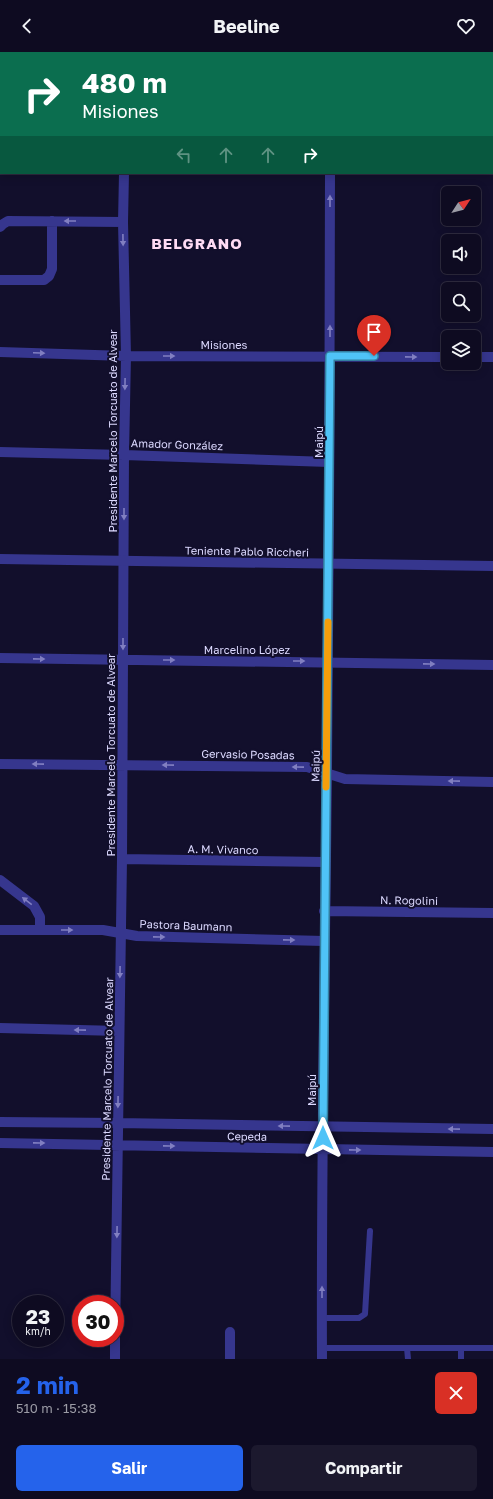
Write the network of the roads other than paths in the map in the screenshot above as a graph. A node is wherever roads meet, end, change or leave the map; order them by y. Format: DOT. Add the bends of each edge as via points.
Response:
graph roads {
  1 [pos="124,174"];
  2 [pos="330,174"];
  3 [pos="52,221"];
  4 [pos="123,222"];
  5 [pos="0,227"];
  6 [pos="0,280"];
  7 [pos="0,352"];
  8 [pos="126,356"];
  9 [pos="330,356"];
  10 [pos="441,357"];
  11 [pos="481,357"];
  12 [pos="493,357"];
  13 [pos="0,452"];
  14 [pos="124,455"];
  15 [pos="329,462"];
  16 [pos="0,559"];
  17 [pos="124,561"];
  18 [pos="329,564"];
  19 [pos="493,566"];
  20 [pos="0,658"];
  21 [pos="123,660"];
  22 [pos="328,662"];
  23 [pos="493,665"];
  24 [pos="0,764"];
  25 [pos="122,765"];
  26 [pos="327,773"];
  27 [pos="493,782"];
  28 [pos="122,859"];
  29 [pos="325,862"];
  30 [pos="0,880"];
  31 [pos="324,911"];
  32 [pos="493,913"];
  33 [pos="0,930"];
  34 [pos="40,930"];
  35 [pos="120,933"];
  36 [pos="324,941"];
  37 [pos="0,1028"];
  38 [pos="119,1031"];
  39 [pos="0,1122"];
  40 [pos="118,1123"];
  41 [pos="323,1126"];
  42 [pos="493,1129"];
  43 [pos="0,1142"];
  44 [pos="119,1144"];
  45 [pos="323,1149"];
  46 [pos="493,1152"];
  47 [pos="370,1231"];
  48 [pos="116,1295"];
  49 [pos="322,1318"];
  50 [pos="230,1332"];
  51 [pos="115,1347"];
  52 [pos="322,1348"];
  53 [pos="407,1348"];
  54 [pos="461,1348"];
  55 [pos="493,1348"];
  56 [pos="115,1359"];
  57 [pos="230,1359"];
  58 [pos="322,1359"];
  59 [pos="408,1359"];
  60 [pos="461,1359"];
  1 -- 4 [label="street, Presidente Marcelo Torcuato de Alvear"];
  9 -- 2 [label="street, Maipú, one-way"];
  4 -- 3 [label="street, one-way"];
  3 -- 5 [label="street" via="8,221"];
  3 -- 6 [label="street" via="52,269 49,276 44,280"];
  4 -- 8 [label="street, Presidente Marcelo Torcuato de Alvear, one-way"];
  7 -- 8 [label="street, Misiones, one-way"];
  8 -- 9 [label="street, Misiones, one-way"];
  8 -- 14 [label="street, Presidente Marcelo Torcuato de Alvear, one-way"];
  9 -- 10 [label="street, Misiones, one-way"];
  9 -- 15 [label="street, Maipú"];
  11 -- 12 [label="street"];
  13 -- 14 [label="street, Amador González"];
  14 -- 15 [label="street, Amador González"];
  14 -- 17 [label="street, Presidente Marcelo Torcuato de Alvear, one-way"];
  15 -- 18 [label="street, Maipú"];
  16 -- 17 [label="street, Teniente Pablo Riccheri"];
  17 -- 18 [label="street, Teniente Pablo Riccheri"];
  17 -- 21 [label="street, Presidente Marcelo Torcuato de Alvear, one-way"];
  18 -- 19 [label="street, Teniente Pablo Riccheri"];
  18 -- 22 [label="street, Maipú"];
  20 -- 21 [label="street, Marcelino López, one-way"];
  21 -- 22 [label="street, Marcelino López, one-way"];
  21 -- 25 [label="street, Presidente Marcelo Torcuato de Alvear"];
  22 -- 23 [label="street, Marcelino López, one-way"];
  22 -- 26 [label="street, Maipú"];
  25 -- 24 [label="street, Gervasio Posadas, one-way"];
  26 -- 25 [label="street, Gervasio Posadas, one-way" via="308,767"];
  25 -- 28 [label="street, Presidente Marcelo Torcuato de Alvear"];
  27 -- 26 [label="street, Gervasio Posadas, one-way" via="345,779"];
  26 -- 29 [label="street, Maipú"];
  28 -- 29 [label="street, A. M. Vivanco"];
  28 -- 35 [label="street, Presidente Marcelo Torcuato de Alvear"];
  29 -- 31 [label="street, Maipú"];
  34 -- 30 [label="street, one-way" via="40,917 34,906"];
  31 -- 32 [label="street, N. Rogolini"];
  31 -- 36 [label="street, Maipú"];
  33 -- 34 [label="street, Pastora Baumann"];
  34 -- 35 [label="street, Pastora Baumann, one-way" via="103,930"];
  35 -- 36 [label="street, Pastora Baumann, one-way" via="136,936"];
  35 -- 38 [label="street, Presidente Marcelo Torcuato de Alvear, one-way"];
  36 -- 41 [label="street, Maipú"];
  38 -- 37 [label="street, one-way"];
  38 -- 40 [label="street, Presidente Marcelo Torcuato de Alvear, one-way"];
  39 -- 40 [label="street, Cepeda"];
  41 -- 40 [label="street, Cepeda, one-way"];
  40 -- 44 [label="street, Presidente Marcelo Torcuato de Alvear"];
  42 -- 41 [label="street, Cepeda, one-way"];
  41 -- 45 [label="street, Maipú"];
  43 -- 44 [label="street, Cepeda, one-way"];
  44 -- 45 [label="street, Cepeda, one-way"];
  44 -- 48 [label="street, Presidente Marcelo Torcuato de Alvear, one-way"];
  45 -- 46 [label="street, Cepeda, one-way"];
  49 -- 45 [label="street, Maipú, one-way"];
  47 -- 49 [label="lane" via="365,1314 359,1318"];
  49 -- 52 [label="street, Maipú"];
  50 -- 57 [label="street"];
  51 -- 56 [label="street, Presidente Marcelo Torcuato de Alvear"];
  52 -- 53 [label="lane"];
  52 -- 58 [label="street, Maipú"];
  53 -- 54 [label="lane"];
  53 -- 59 [label="lane"];
  54 -- 55 [label="lane"];
  54 -- 60 [label="lane"];
}
